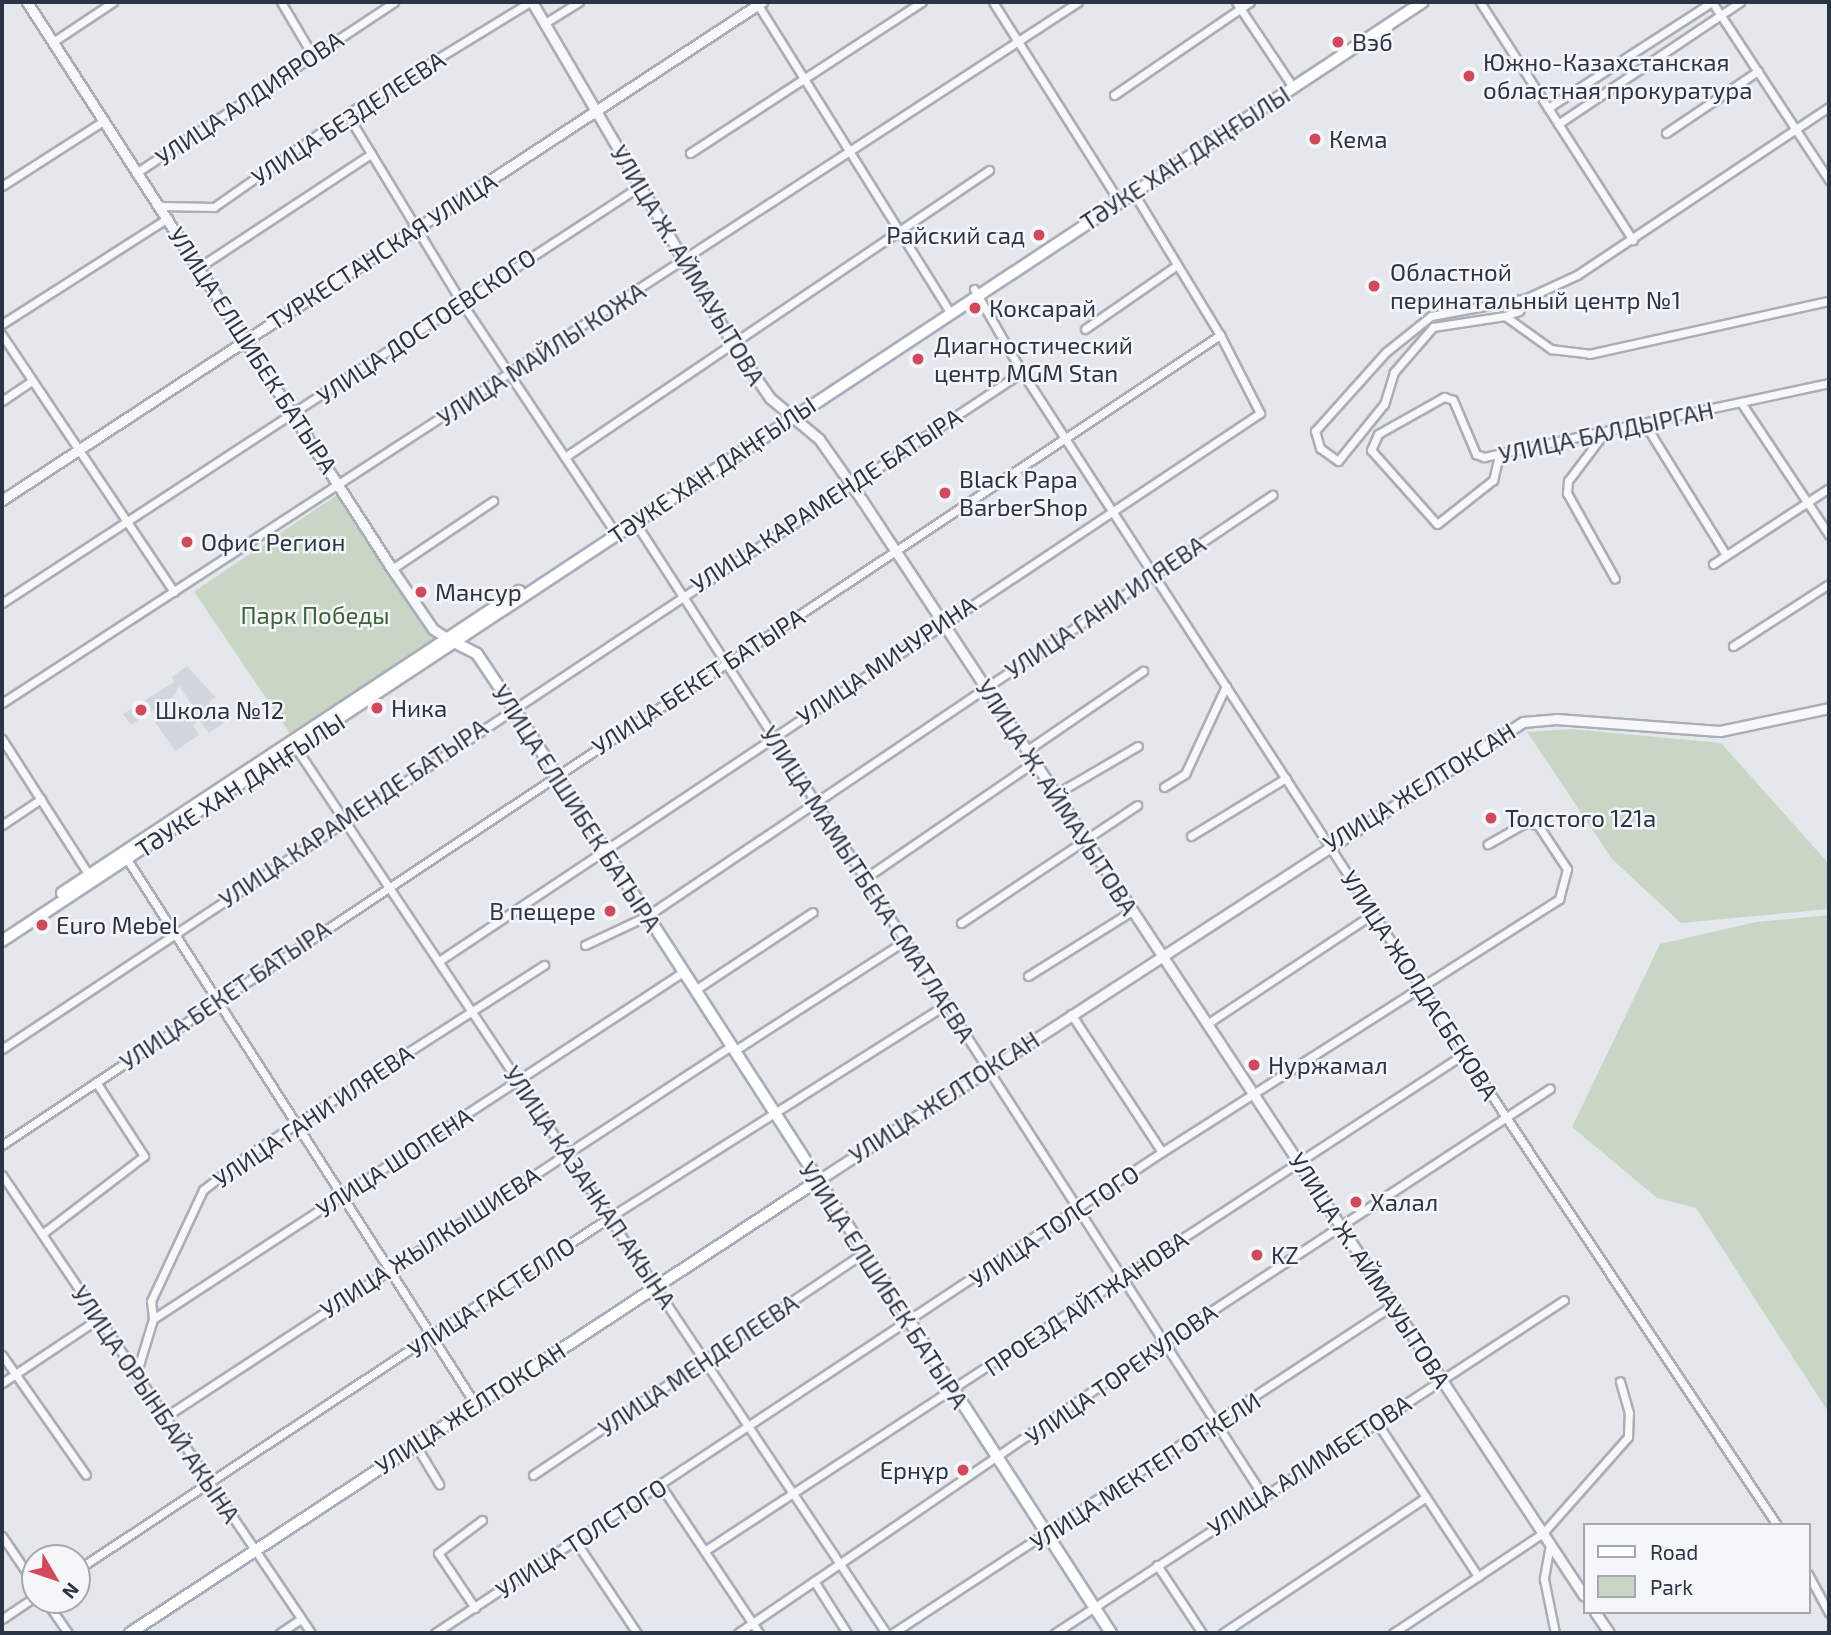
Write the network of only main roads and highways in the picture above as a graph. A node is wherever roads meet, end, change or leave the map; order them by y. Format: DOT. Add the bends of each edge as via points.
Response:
graph roads {
  1 [pos="1412,2"];
  2 [pos="1423,2"];
  3 [pos="1292,85"];
  4 [pos="1118,199"];
  5 [pos="452,641"];
  6 [pos="91,878"];
  7 [pos="2,933"];
  8 [pos="2,941"];
  9 [pos="817,1181"];
  10 [pos="130,1633"];
  11 [pos="1111,1633"];
  1 -- 3 [label="main road, ТӘУКЕ ХАН ДАҢҒЫЛЫ"];
  2 -- 3 [label="main road, ТӘУКЕ ХАН ДАҢҒЫЛЫ"];
  3 -- 4 [label="main road, ТӘУКЕ ХАН ДАҢҒЫЛЫ"];
  3 -- 4 [label="main road, ТӘУКЕ ХАН ДАҢҒЫЛЫ"];
  4 -- 5 [label="main road, ТӘУКЕ ХАН ДАҢҒЫЛЫ"];
  5 -- 6 [label="main road, ТӘУКЕ ХАН ДАҢҒЫЛЫ"];
  5 -- 9 [label="main road, УЛИЦА ЕЛШИБЕК БАТЫРА" via="477,654"];
  6 -- 7 [label="main road, ТӘУКЕ ХАН ДАҢҒЫЛЫ"];
  6 -- 8 [label="main road, ТӘУКЕ ХАН ДАҢҒЫЛЫ"];
  9 -- 10 [label="main road, УЛИЦА ЖЕЛТОКСАН"];
  9 -- 11 [label="main road, УЛИЦА ЕЛШИБЕК БАТЫРА"];
}
